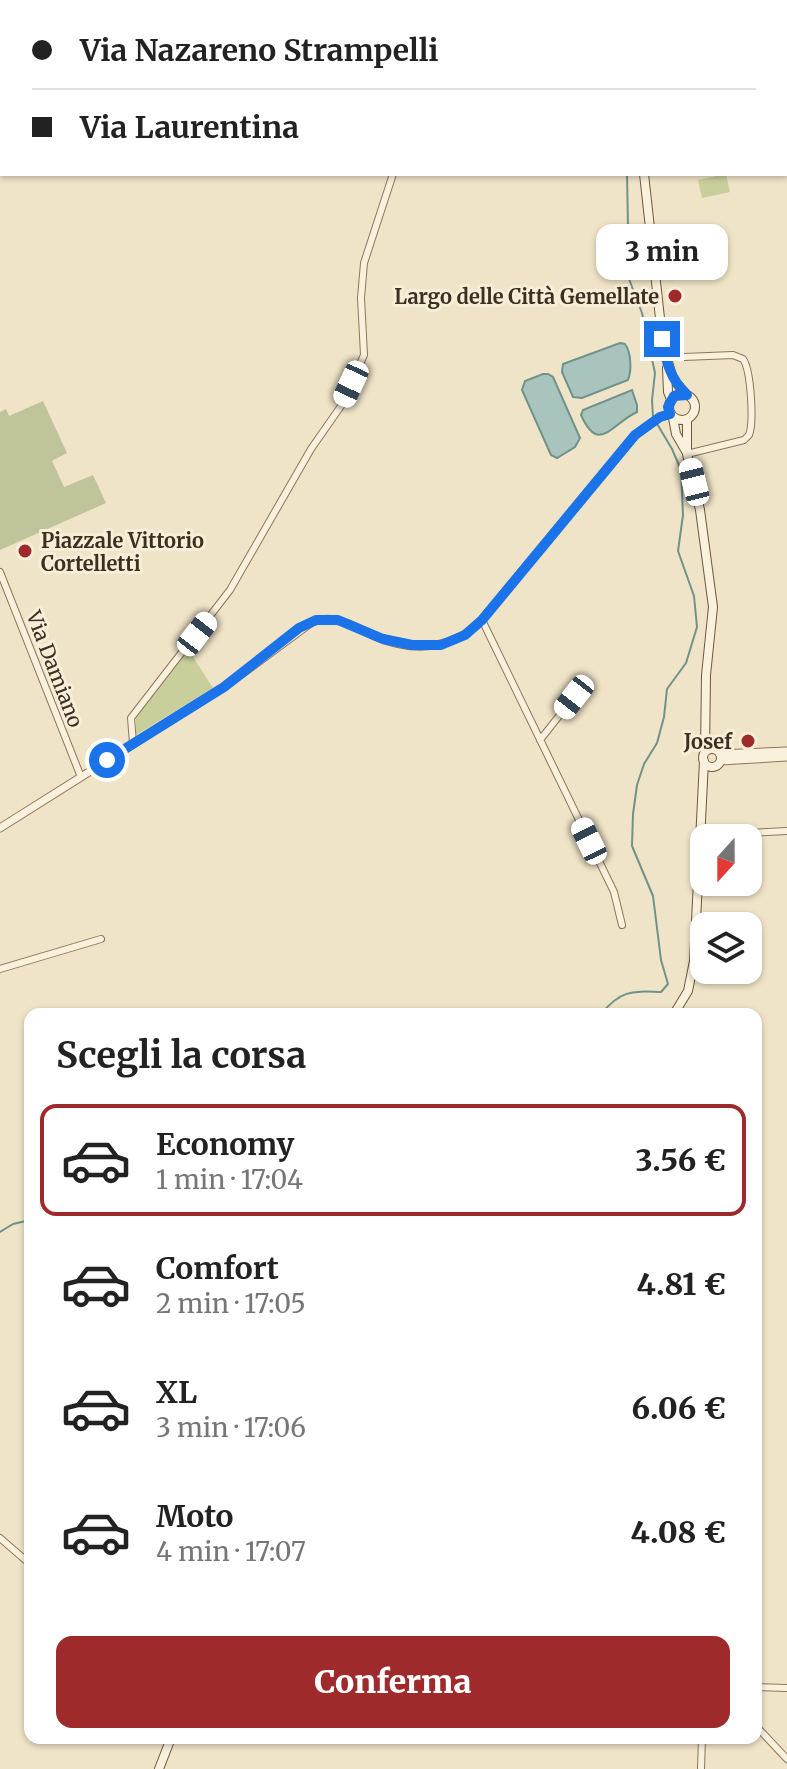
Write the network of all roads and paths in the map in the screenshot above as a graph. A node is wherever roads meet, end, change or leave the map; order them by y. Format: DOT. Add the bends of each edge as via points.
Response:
graph roads {
  1 [pos="392,176"];
  2 [pos="644,176"];
  3 [pos="684,357"];
  4 [pos="667,363"];
  5 [pos="687,395"];
  6 [pos="671,399"];
  7 [pos="672,416"];
  8 [pos="687,420"];
  9 [pos="687,454"];
  10 [pos="0,572"];
  11 [pos="482,620"];
  12 [pos="574,697"];
  13 [pos="705,730"];
  14 [pos="540,740"];
  15 [pos="133,743"];
  16 [pos="787,754"];
  17 [pos="704,757"];
  18 [pos="718,758"];
  19 [pos="81,777"];
  20 [pos="702,817"];
  21 [pos="701,824"];
  22 [pos="0,828"];
  23 [pos="787,831"];
  24 [pos="762,832"];
  25 [pos="698,896"];
  26 [pos="622,925"];
  27 [pos="101,939"];
  28 [pos="0,969"];
  29 [pos="678,1008"];
  30 [pos="0,1538"];
  31 [pos="24,1559"];
  32 [pos="762,1687"];
  33 [pos="787,1688"];
  34 [pos="762,1732"];
  35 [pos="169,1744"];
  36 [pos="702,1744"];
  37 [pos="787,1759"];
  38 [pos="159,1769"];
  39 [pos="701,1769"];
  1 -- 15 [label="street" via="364,263 362,361 338,412 311,449 235,584 131,718"];
  2 -- 4 [label="main road"];
  3 -- 9 [label="street" via="733,355 746,361 751,425 744,440"];
  4 -- 5 [label="main road"];
  4 -- 6 [label="main road"];
  5 -- 6 [label="main road"];
  5 -- 8 [label="main road" via="695,410"];
  6 -- 7 [label="main road"];
  7 -- 8 [label="main road"];
  7 -- 9 [label="main road"];
  7 -- 11 [label="street" via="660,417 635,435"];
  8 -- 9 [label="main road"];
  9 -- 13 [label="main road" via="713,607"];
  10 -- 19 [label="street, Via Damiano"];
  11 -- 14 [label="street"];
  11 -- 15 [label="street" via="459,638 426,646 390,641 338,620 316,620 224,687"];
  12 -- 14 [label="street"];
  13 -- 17 [label="main road"];
  13 -- 18 [label="main road"];
  14 -- 26 [label="street" via="614,892"];
  15 -- 19 [label="street"];
  16 -- 18 [label="street"];
  17 -- 18 [label="main road" via="711,749"];
  17 -- 18 [label="main road" via="707,766"];
  17 -- 20 [label="main road"];
  18 -- 20 [label="main road"];
  19 -- 22 [label="street"];
  20 -- 21 [label="main road"];
  23 -- 24 [label="street"];
  25 -- 29 [label="main road" via="694,967"];
  27 -- 28 [label="street"];
  30 -- 31 [label="street"];
  32 -- 33 [label="street"];
  34 -- 37 [label="street"];
  35 -- 38 [label="main road"];
  36 -- 39 [label="street"];
}
